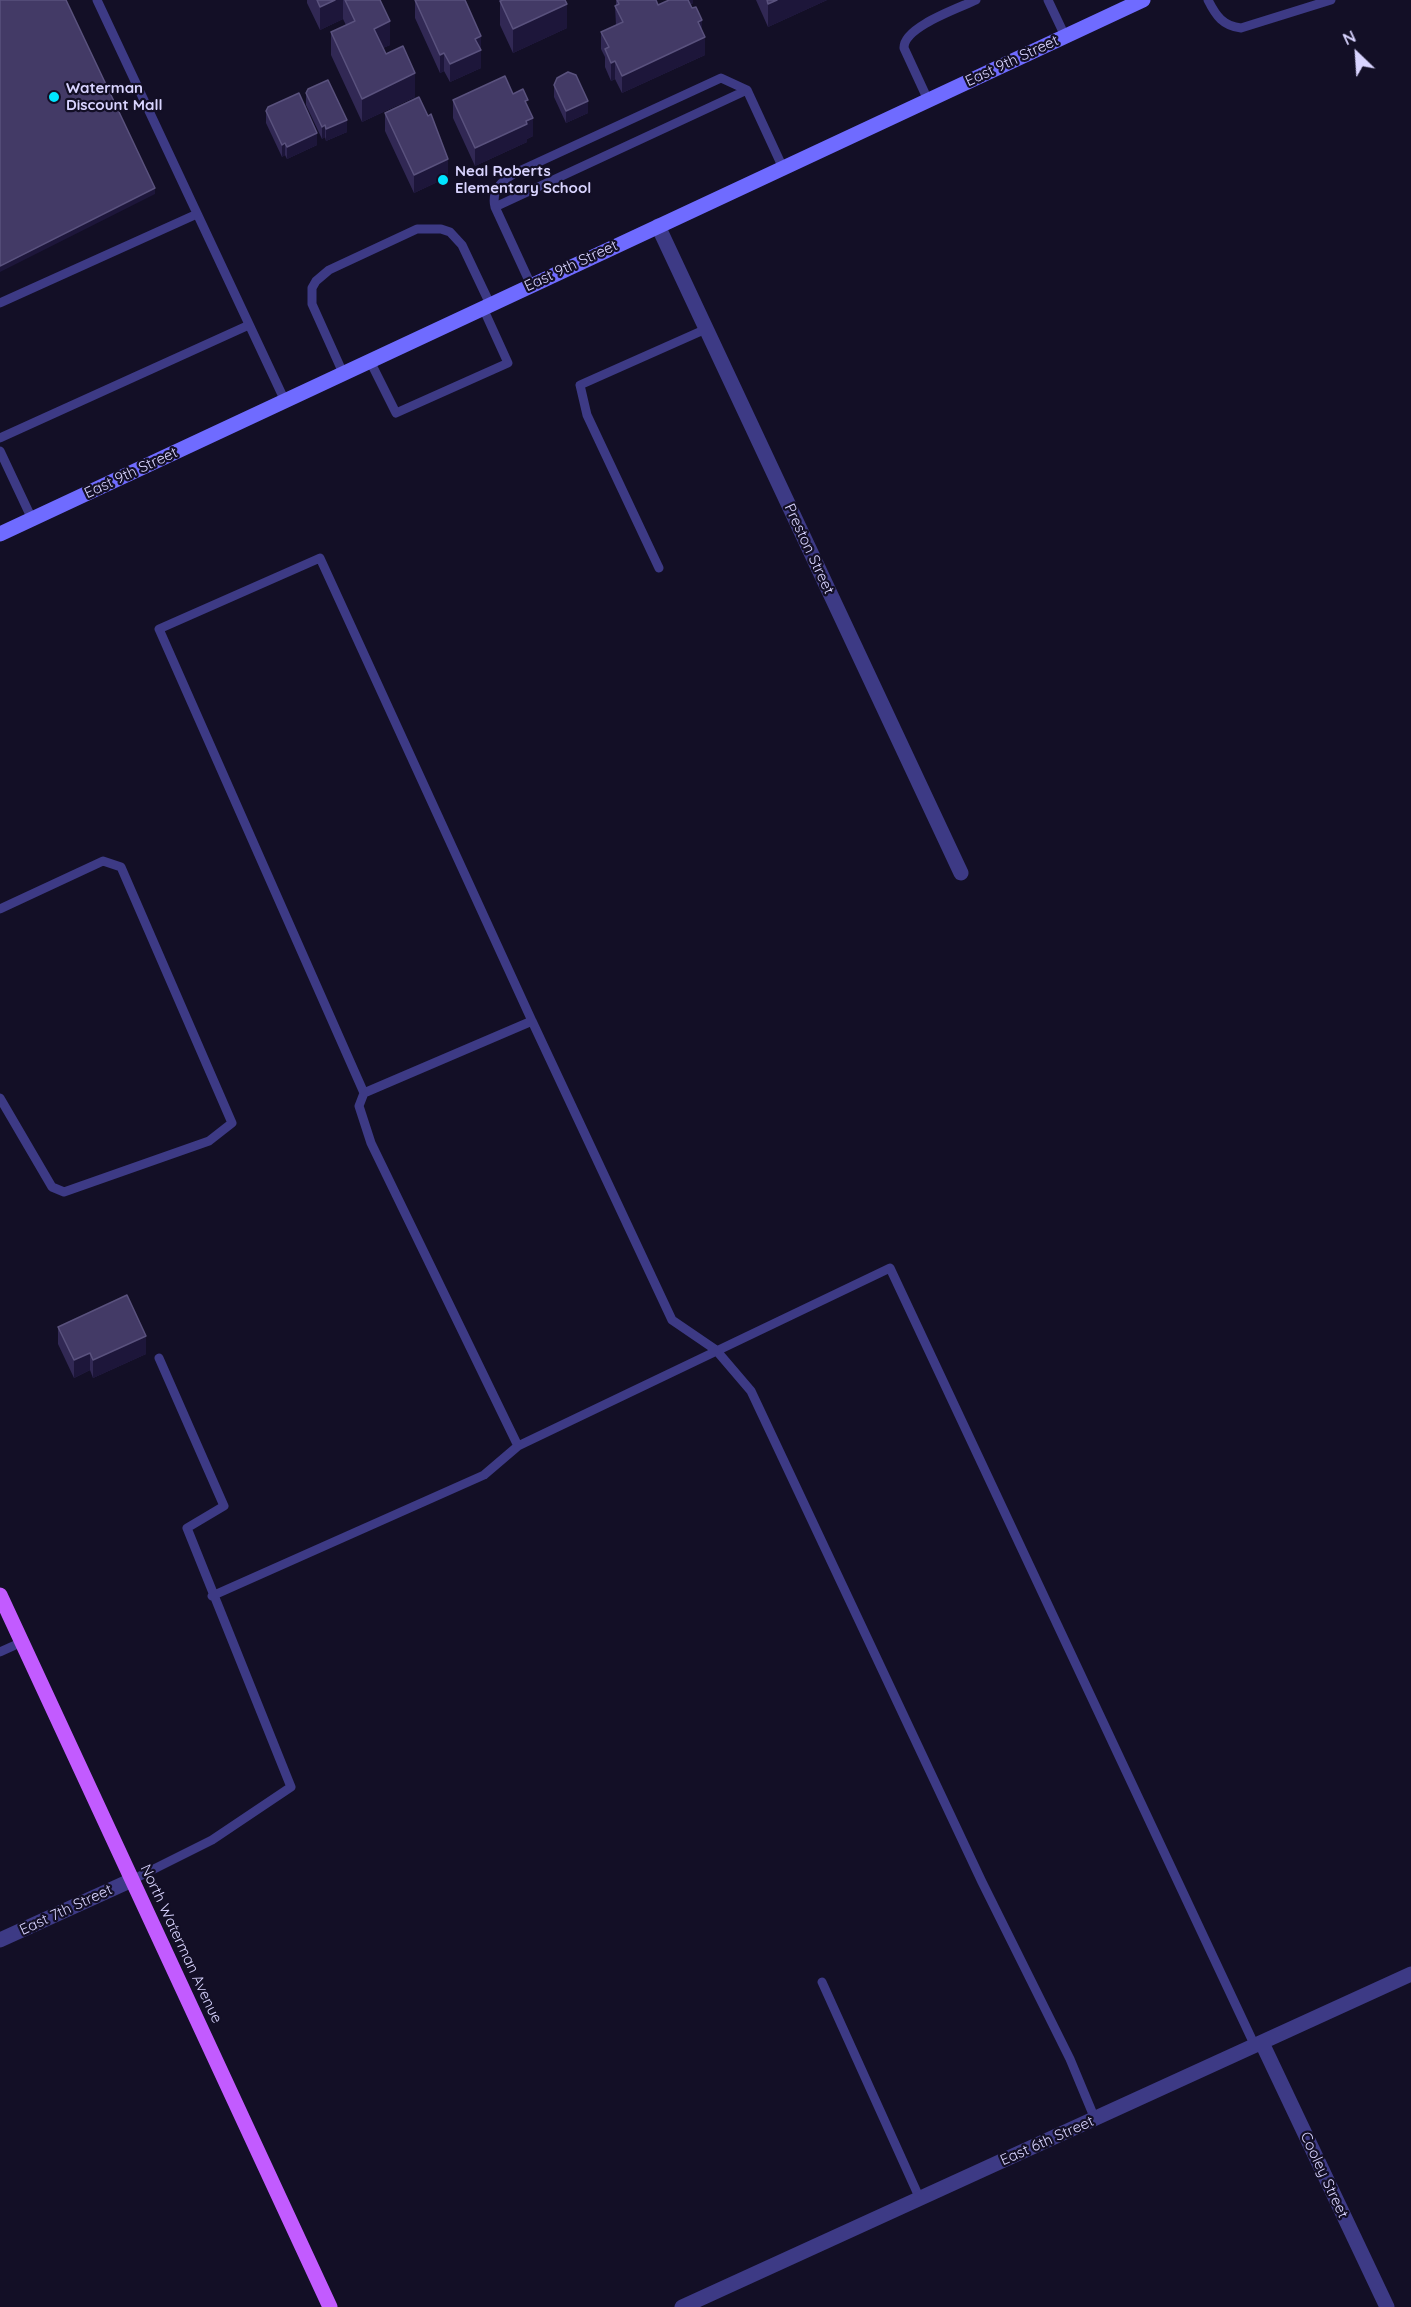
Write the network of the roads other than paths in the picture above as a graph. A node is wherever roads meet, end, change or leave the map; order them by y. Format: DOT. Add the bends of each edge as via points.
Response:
graph roads {
  1 [pos="97,0"];
  2 [pos="976,0"];
  3 [pos="1048,0"];
  4 [pos="1208,0"];
  5 [pos="1332,0"];
  6 [pos="1134,2"];
  7 [pos="1065,36"];
  8 [pos="747,90"];
  9 [pos="928,100"];
  10 [pos="783,168"];
  11 [pos="495,207"];
  12 [pos="198,214"];
  13 [pos="658,226"];
  14 [pos="531,285"];
  15 [pos="0,303"];
  16 [pos="487,306"];
  17 [pos="249,325"];
  18 [pos="706,329"];
  19 [pos="370,361"];
  20 [pos="343,374"];
  21 [pos="285,401"];
  22 [pos="0,438"];
  23 [pos="0,451"];
  24 [pos="32,519"];
  25 [pos="0,534"];
  26 [pos="659,568"];
  27 [pos="962,873"];
  28 [pos="0,909"];
  29 [pos="532,1021"];
  30 [pos="364,1093"];
  31 [pos="0,1098"];
  32 [pos="716,1350"];
  33 [pos="159,1358"];
  34 [pos="518,1446"];
  35 [pos="212,1596"];
  36 [pos="1,1601"];
  37 [pos="22,1641"];
  38 [pos="0,1652"];
  39 [pos="132,1880"];
  40 [pos="0,1940"];
  41 [pos="1411,1974"];
  42 [pos="822,1982"];
  43 [pos="1259,2045"];
  44 [pos="1095,2119"];
  45 [pos="920,2199"];
  46 [pos="330,2307"];
  47 [pos="682,2307"];
  48 [pos="1387,2307"];
  1 -- 12 [label="lane"];
  2 -- 9 [label="lane" via="917,28 905,41 904,48"];
  3 -- 7 [label="lane"];
  4 -- 5 [label="lane" via="1228,27 1241,28"];
  6 -- 7 [label="street, East 9th Street"];
  7 -- 9 [label="street, East 9th Street"];
  8 -- 10 [label="lane"];
  8 -- 11 [label="lane"];
  8 -- 11 [label="lane" via="721,78 525,168 507,177 497,188"];
  9 -- 10 [label="street, East 9th Street"];
  10 -- 13 [label="street, East 9th Street"];
  11 -- 14 [label="lane"];
  12 -- 15 [label="lane"];
  12 -- 17 [label="lane"];
  13 -- 14 [label="street, East 9th Street"];
  13 -- 18 [label="street, Preston Street"];
  14 -- 16 [label="street, East 9th Street"];
  16 -- 19 [label="street, East 9th Street"];
  16 -- 19 [label="lane" via="508,363 396,413"];
  16 -- 20 [label="lane" via="462,245 450,232 441,229 417,229 329,270 316,281 312,304"];
  17 -- 21 [label="lane"];
  17 -- 22 [label="lane"];
  18 -- 26 [label="lane" via="580,385 587,415"];
  18 -- 27 [label="street, Preston Street"];
  19 -- 20 [label="street, East 9th Street"];
  20 -- 21 [label="street, East 9th Street"];
  21 -- 24 [label="street, East 9th Street"];
  23 -- 24 [label="lane"];
  24 -- 25 [label="street, East 9th Street"];
  28 -- 31 [label="lane" via="103,861 121,867 232,1123 209,1141 64,1192 52,1187"];
  29 -- 30 [label="lane"];
  29 -- 30 [label="lane" via="320,558 159,629"];
  29 -- 32 [label="lane" via="672,1320"];
  30 -- 34 [label="lane" via="359,1106 371,1143"];
  32 -- 34 [label="lane"];
  32 -- 43 [label="lane" via="890,1268"];
  32 -- 44 [label="lane" via="751,1391 982,1882 1070,2059"];
  33 -- 35 [label="lane" via="224,1506 187,1528"];
  34 -- 35 [label="lane" via="484,1475"];
  35 -- 39 [label="lane" via="291,1787 212,1840"];
  36 -- 37 [label="main road, North Waterman Avenue"];
  37 -- 38 [label="lane"];
  37 -- 39 [label="main road, North Waterman Avenue"];
  39 -- 40 [label="street, East 7th Street"];
  39 -- 46 [label="main road, North Waterman Avenue"];
  41 -- 43 [label="street, East 6th Street"];
  42 -- 45 [label="lane"];
  43 -- 44 [label="street, East 6th Street"];
  43 -- 48 [label="street, Cooley Street"];
  44 -- 45 [label="street, East 6th Street"];
  45 -- 47 [label="street, East 6th Street"];
}
